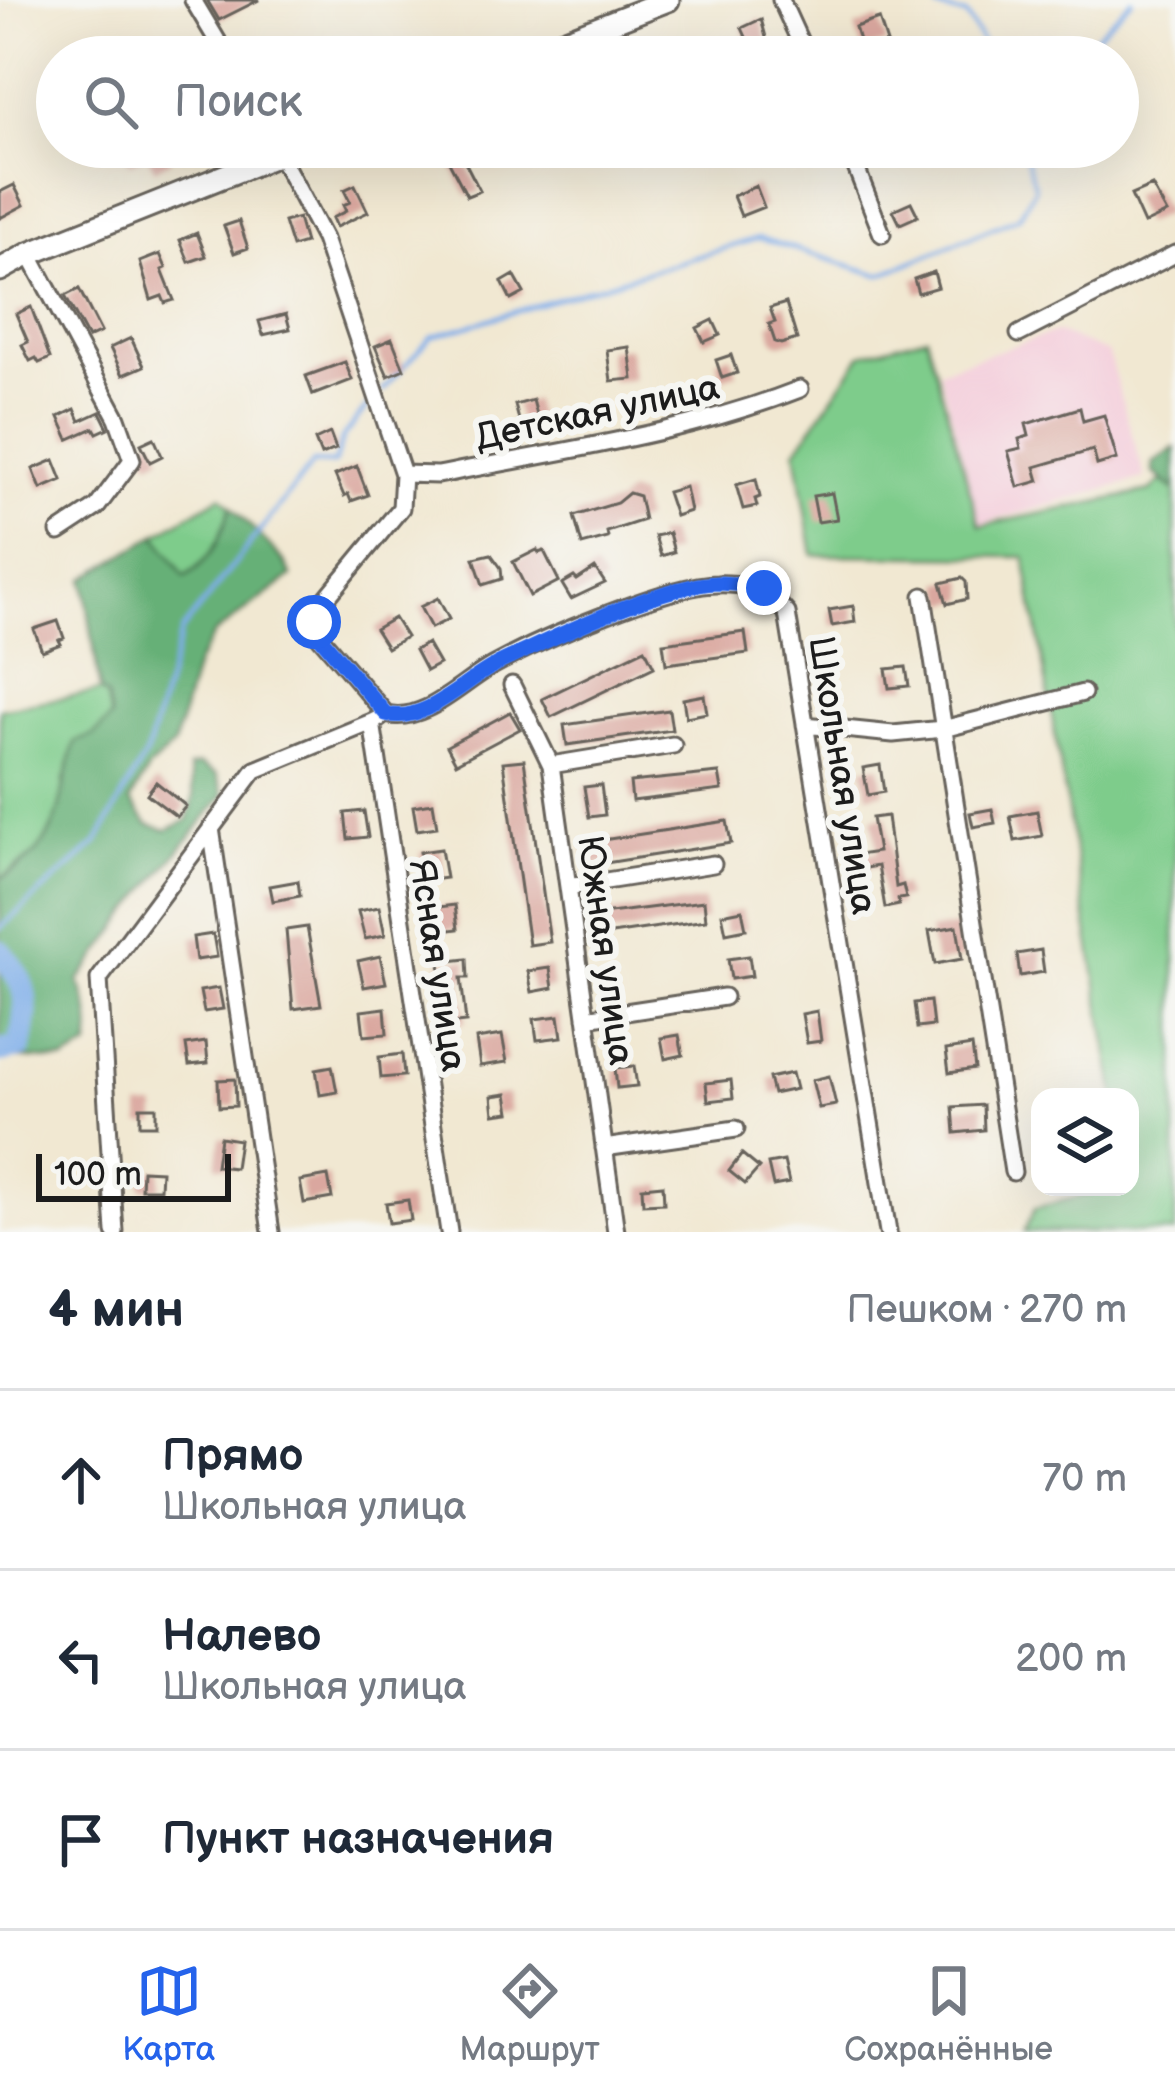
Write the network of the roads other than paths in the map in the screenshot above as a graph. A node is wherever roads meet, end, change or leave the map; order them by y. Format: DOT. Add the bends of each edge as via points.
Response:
graph roads {
  1 [pos="193,0"];
  2 [pos="668,0"];
  3 [pos="781,0"];
  4 [pos="214,36"];
  5 [pos="576,36"];
  6 [pos="798,36"];
  7 [pos="240,168"];
  8 [pos="292,168"];
  9 [pos="856,168"];
  10 [pos="882,234"];
  11 [pos="29,254"];
  12 [pos="1175,254"];
  13 [pos="0,270"];
  14 [pos="1019,334"];
  15 [pos="800,389"];
  16 [pos="404,474"];
  17 [pos="59,532"];
  18 [pos="922,596"];
  19 [pos="512,685"];
  20 [pos="1083,693"];
  21 [pos="379,718"];
  22 [pos="805,724"];
  23 [pos="943,729"];
  24 [pos="674,745"];
  25 [pos="551,765"];
  26 [pos="211,829"];
  27 [pos="713,865"];
  28 [pos="568,886"];
  29 [pos="724,997"];
  30 [pos="586,1018"];
  31 [pos="736,1129"];
  32 [pos="604,1148"];
  33 [pos="1013,1172"];
  34 [pos="115,1232"];
  35 [pos="272,1232"];
  36 [pos="449,1232"];
  37 [pos="616,1232"];
  38 [pos="888,1232"];
  1 -- 4 [label="street"];
  2 -- 5 [label="main road"];
  3 -- 6 [label="street"];
  7 -- 11 [label="main road"];
  8 -- 16 [label="street"];
  9 -- 10 [label="street"];
  11 -- 13 [label="main road"];
  11 -- 17 [label="street" via="132,460 97,507"];
  12 -- 14 [label="street"];
  15 -- 16 [label="street, Детская улица" via="680,427 437,475"];
  16 -- 21 [label="street" via="401,508 314,622"];
  18 -- 23 [label="street"];
  19 -- 25 [label="street, Южная улица"];
  20 -- 23 [label="street"];
  21 -- 22 [label="street, Школьная улица" via="425,709 494,665 626,608 715,583 764,588 787,613"];
  21 -- 26 [label="street, Школьная улица" via="255,770"];
  21 -- 36 [label="street, Ясная улица"];
  22 -- 23 [label="street" via="892,734"];
  22 -- 38 [label="street, Школьная улица"];
  23 -- 33 [label="street"];
  24 -- 25 [label="street"];
  25 -- 28 [label="street, Южная улица"];
  26 -- 34 [label="street, Школьная улица" via="99,979"];
  26 -- 35 [label="street"];
  27 -- 28 [label="street"];
  28 -- 30 [label="street, Южная улица"];
  29 -- 30 [label="street"];
  30 -- 32 [label="street, Южная улица"];
  31 -- 32 [label="street"];
  32 -- 37 [label="street, Южная улица"];
}
